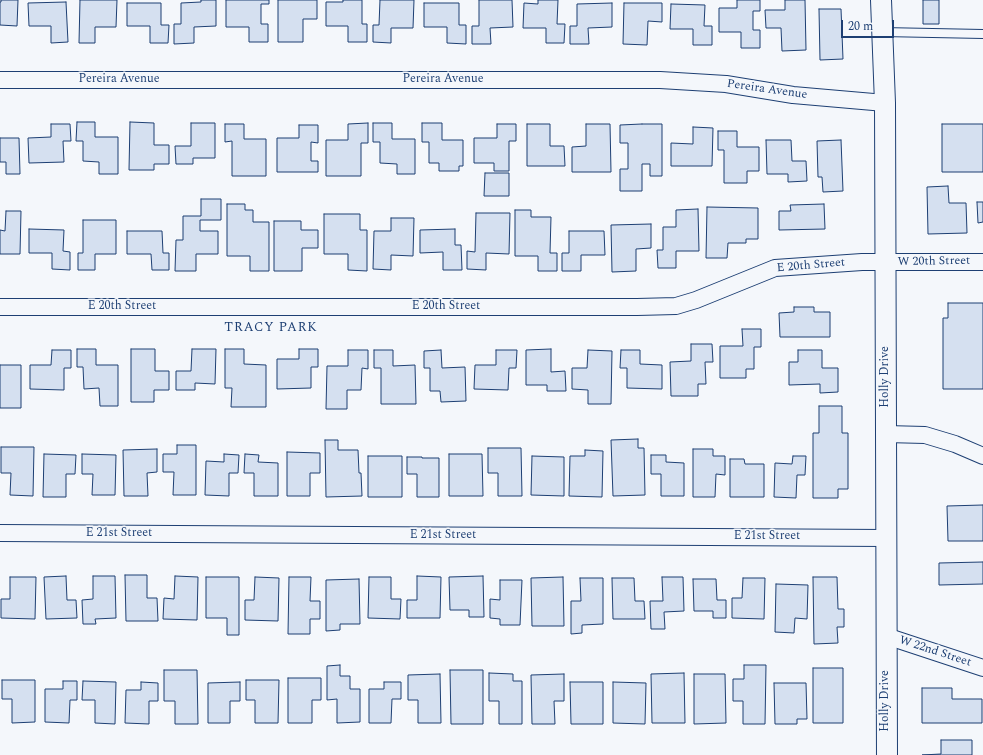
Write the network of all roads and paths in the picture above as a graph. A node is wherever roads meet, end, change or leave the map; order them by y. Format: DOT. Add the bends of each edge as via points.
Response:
graph roads {
  1 [pos="881,0"];
  2 [pos="882,32"];
  3 [pos="983,34"];
  4 [pos="0,80"];
  5 [pos="885,103"];
  6 [pos="983,262"];
  7 [pos="885,263"];
  8 [pos="0,307"];
  9 [pos="886,434"];
  10 [pos="983,456"];
  11 [pos="0,533"];
  12 [pos="886,538"];
  13 [pos="886,636"];
  14 [pos="983,668"];
  15 [pos="887,755"];
  1 -- 2 [label="street, Holly Drive"];
  2 -- 3 [label="lane"];
  2 -- 5 [label="street, Holly Drive"];
  4 -- 5 [label="street, Pereira Avenue" via="660,80 726,84 793,95"];
  5 -- 7 [label="street, Holly Drive"];
  6 -- 7 [label="street, W 20th Street"];
  7 -- 8 [label="street, E 20th Street" via="862,262 774,268 676,306"];
  7 -- 9 [label="street, Holly Drive"];
  9 -- 10 [label="street" via="925,435"];
  9 -- 12 [label="street, Holly Drive"];
  11 -- 12 [label="street, E 21st Street"];
  12 -- 13 [label="street, Holly Drive"];
  13 -- 14 [label="street, W 22nd Street"];
  13 -- 15 [label="street, Holly Drive"];
}
